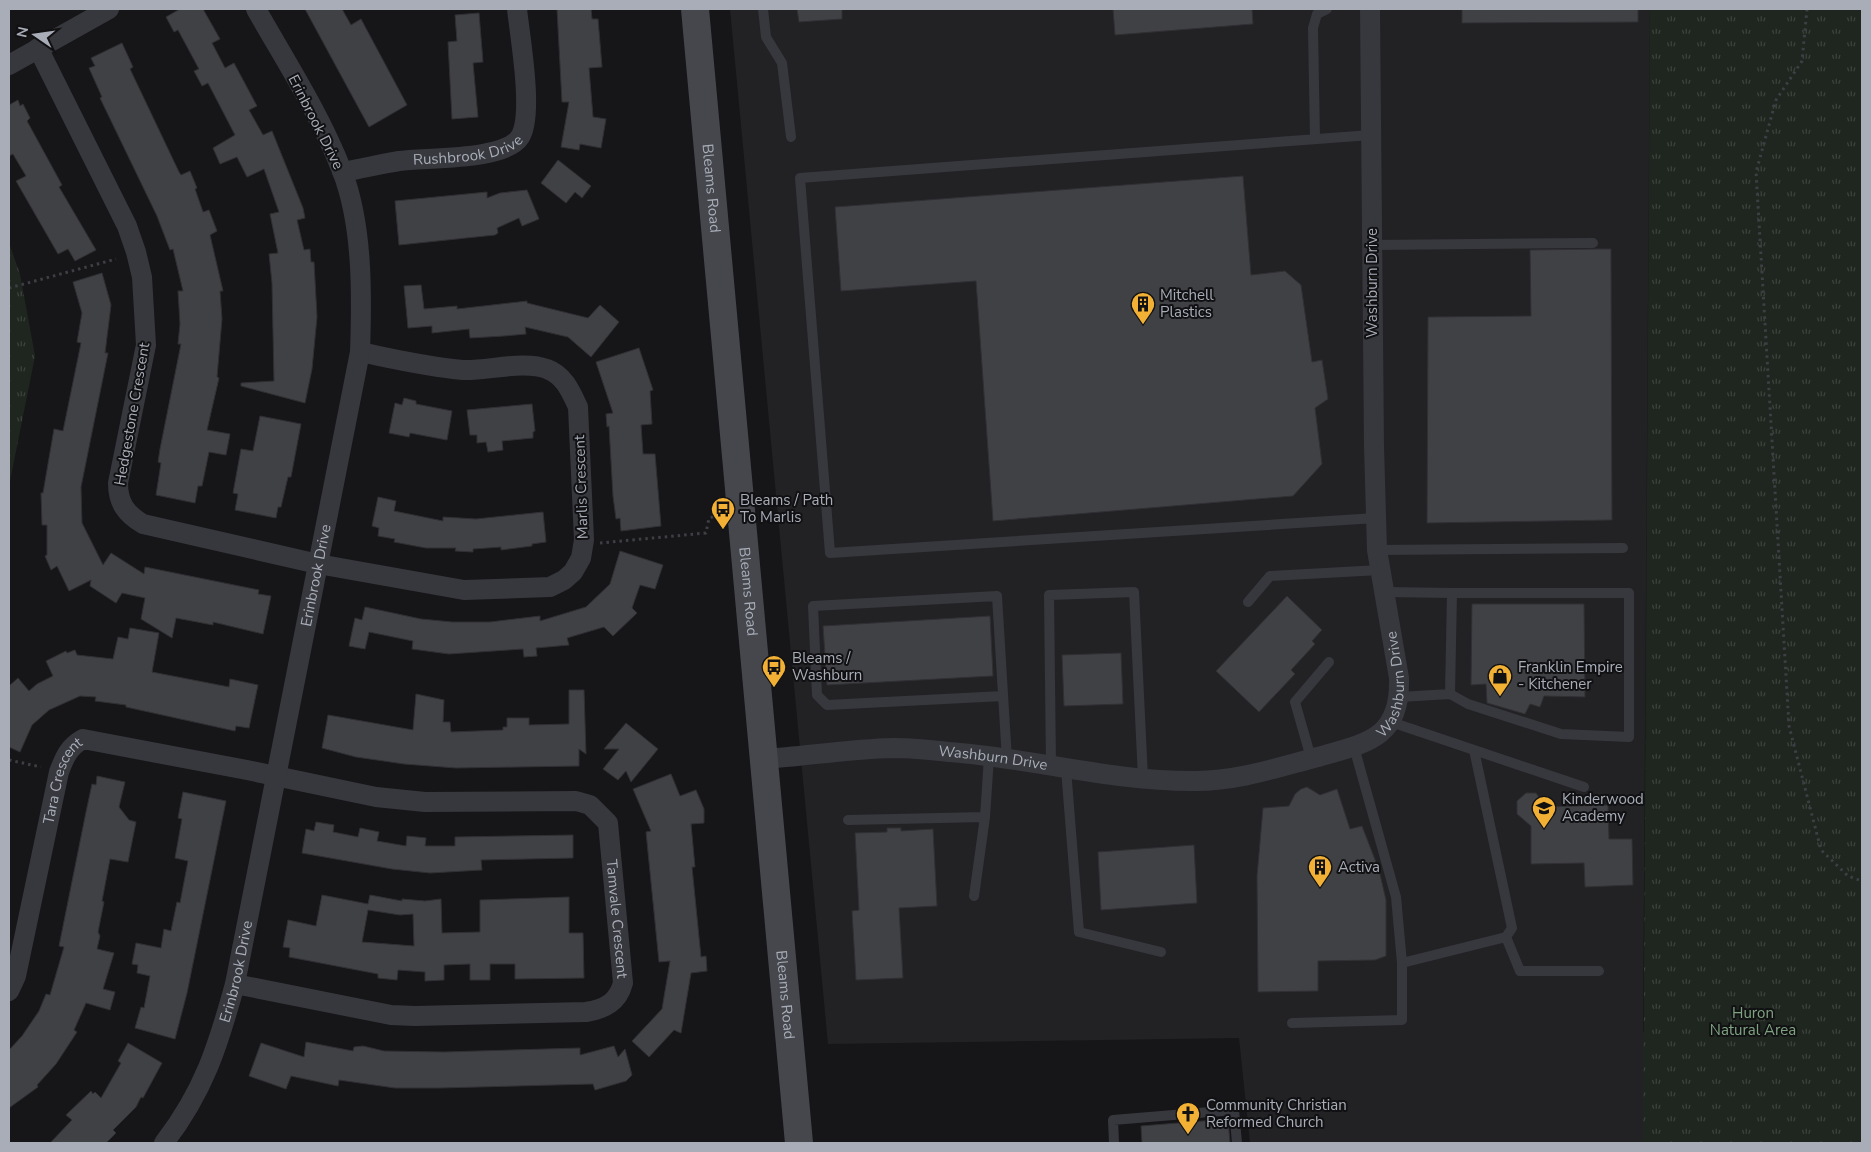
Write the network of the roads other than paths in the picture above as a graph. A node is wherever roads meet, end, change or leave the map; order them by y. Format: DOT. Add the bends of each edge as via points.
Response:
graph roads {
  1 [pos="109,9"];
  2 [pos="256,9"];
  3 [pos="517,9"];
  4 [pos="695,9"];
  5 [pos="763,9"];
  6 [pos="1326,9"];
  7 [pos="1370,9"];
  8 [pos="38,48"];
  9 [pos="9,65"];
  10 [pos="1371,135"];
  11 [pos="791,137"];
  12 [pos="1315,139"];
  13 [pos="342,172"];
  14 [pos="1372,244"];
  15 [pos="1592,244"];
  16 [pos="360,352"];
  17 [pos="1376,518"];
  18 [pos="1623,548"];
  19 [pos="1377,550"];
  20 [pos="318,564"];
  21 [pos="1380,570"];
  22 [pos="1384,592"];
  23 [pos="1452,593"];
  24 [pos="1248,602"];
  25 [pos="1329,662"];
  26 [pos="1450,694"];
  27 [pos="1003,696"];
  28 [pos="1400,697"];
  29 [pos="1391,722"];
  30 [pos="1354,747"];
  31 [pos="1474,750"];
  32 [pos="1311,758"];
  33 [pos="998,759"];
  34 [pos="765,760"];
  35 [pos="1059,768"];
  36 [pos="276,776"];
  37 [pos="1144,778"];
  38 [pos="1584,787"];
  39 [pos="985,817"];
  40 [pos="848,820"];
  41 [pos="974,896"];
  42 [pos="1506,937"];
  43 [pos="1161,952"];
  44 [pos="1402,963"];
  45 [pos="1599,971"];
  46 [pos="235,984"];
  47 [pos="9,991"];
  48 [pos="1292,1023"];
  49 [pos="164,1143"];
  50 [pos="799,1143"];
  51 [pos="1114,1143"];
  52 [pos="1237,1143"];
  1 -- 8 [label="street"];
  2 -- 13 [label="street, Erinbrook Drive" via="320,122"];
  3 -- 13 [label="street, Rushbrook Drive" via="526,109 520,138 507,148 490,152 398,161"];
  4 -- 34 [label="main road, Bleams Road"];
  5 -- 11 [label="lane" via="766,37 782,63"];
  6 -- 12 [label="lane" via="1317,14 1313,28"];
  7 -- 10 [label="street, Washburn Drive"];
  8 -- 9 [label="street"];
  8 -- 20 [label="street, Hedgestone Crescent" via="127,226 142,277 146,345 118,483 122,508 143,524"];
  10 -- 12 [label="lane"];
  10 -- 14 [label="street, Washburn Drive"];
  12 -- 17 [label="lane" via="800,178 830,553"];
  13 -- 16 [label="street, Erinbrook Drive" via="354,218 362,294"];
  14 -- 15 [label="lane"];
  14 -- 17 [label="street, Washburn Drive"];
  16 -- 20 [label="street, Erinbrook Drive"];
  16 -- 20 [label="street, Marlis Crescent" via="465,370 533,366 548,369 559,377 570,389 578,407 582,558 564,580 550,587 523,589 464,590"];
  17 -- 19 [label="street, Washburn Drive"];
  18 -- 19 [label="lane"];
  19 -- 21 [label="street, Washburn Drive"];
  20 -- 36 [label="street, Erinbrook Drive"];
  21 -- 22 [label="street, Washburn Drive"];
  21 -- 24 [label="lane" via="1270,576"];
  22 -- 23 [label="lane"];
  22 -- 28 [label="street, Washburn Drive"];
  23 -- 26 [label="lane"];
  23 -- 26 [label="lane" via="1629,593 1629,737 1561,734 1468,704"];
  25 -- 32 [label="lane" via="1295,702"];
  26 -- 28 [label="lane"];
  27 -- 27 [label="lane" via="997,596 813,606 817,695 827,705"];
  27 -- 33 [label="lane"];
  28 -- 29 [label="street, Washburn Drive"];
  29 -- 30 [label="street, Washburn Drive" via="1383,732"];
  29 -- 31 [label="lane"];
  30 -- 32 [label="street, Washburn Drive"];
  30 -- 44 [label="lane" via="1396,897"];
  31 -- 38 [label="lane"];
  31 -- 42 [label="lane" via="1512,928"];
  32 -- 37 [label="street, Washburn Drive" via="1254,774 1198,781"];
  33 -- 34 [label="street, Washburn Drive" via="893,748"];
  33 -- 35 [label="street, Washburn Drive"];
  33 -- 39 [label="lane"];
  34 -- 50 [label="main road, Bleams Road"];
  35 -- 37 [label="street, Washburn Drive"];
  35 -- 37 [label="lane" via="1049,595 1134,592"];
  35 -- 43 [label="lane" via="1079,932"];
  36 -- 46 [label="street, Erinbrook Drive"];
  36 -- 46 [label="street, Tamvale Crescent" via="376,797 424,802 576,801 590,805 608,823 623,982 621,991 610,1005 600,1010 415,1016 357,1009"];
  36 -- 47 [label="street, Tara Crescent" via="94,740 84,739 74,745 65,754 59,772 16,976"];
  39 -- 40 [label="lane"];
  39 -- 41 [label="lane"];
  42 -- 44 [label="lane"];
  42 -- 45 [label="lane" via="1520,971"];
  44 -- 48 [label="lane" via="1402,1020"];
  46 -- 49 [label="street, Erinbrook Drive" via="219,1044 203,1081"];
  51 -- 52 [label="lane" via="1113,1120 1234,1110"];
}
